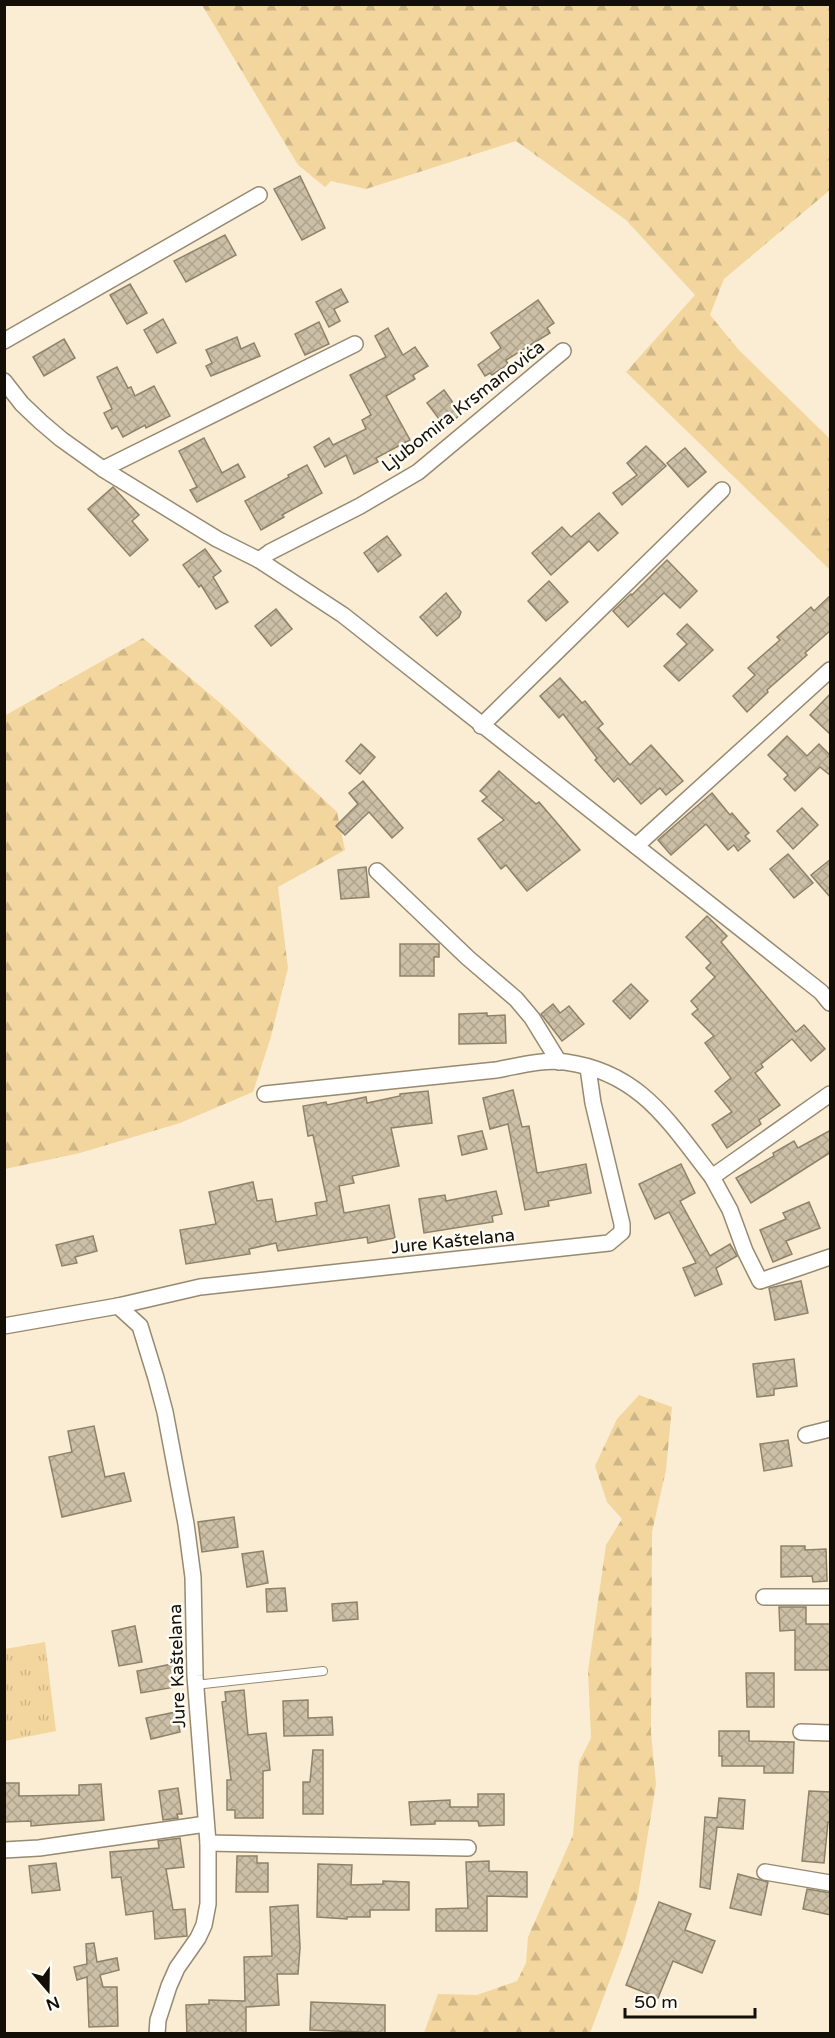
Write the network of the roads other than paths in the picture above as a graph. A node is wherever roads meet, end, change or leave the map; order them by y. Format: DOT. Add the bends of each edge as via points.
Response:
graph roads {
  1 [pos="259,195"];
  2 [pos="4,341"];
  3 [pos="355,344"];
  4 [pos="563,351"];
  5 [pos="4,381"];
  6 [pos="103,469"];
  7 [pos="722,490"];
  8 [pos="259,560"];
  9 [pos="831,670"];
  10 [pos="481,726"];
  11 [pos="636,846"];
  12 [pos="376,871"];
  13 [pos="827,993"];
  14 [pos="559,1062"];
  15 [pos="588,1068"];
  16 [pos="265,1094"];
  17 [pos="831,1094"];
  18 [pos="712,1177"];
  19 [pos="831,1257"];
  20 [pos="151,1298"];
  21 [pos="118,1306"];
  22 [pos="4,1326"];
  23 [pos="140,1326"];
  24 [pos="831,1429"];
  25 [pos="806,1435"];
  26 [pos="764,1597"];
  27 [pos="831,1597"];
  28 [pos="323,1671"];
  29 [pos="195,1684"];
  30 [pos="801,1732"];
  31 [pos="831,1733"];
  32 [pos="206,1824"];
  33 [pos="208,1843"];
  34 [pos="468,1848"];
  35 [pos="4,1850"];
  36 [pos="765,1872"];
  37 [pos="831,1883"];
  38 [pos="157,2034"];
  1 -- 2 [label="street"];
  3 -- 6 [label="street"];
  4 -- 8 [label="street, Ljubomira Krsmanovića" via="417,472"];
  5 -- 6 [label="street" via="41,422"];
  6 -- 8 [label="street" via="217,539"];
  7 -- 10 [label="street"];
  8 -- 10 [label="street" via="343,615"];
  9 -- 11 [label="street"];
  10 -- 11 [label="street"];
  11 -- 13 [label="street"];
  12 -- 14 [label="street" via="516,999"];
  14 -- 15 [label="street"];
  14 -- 16 [label="street"];
  15 -- 18 [label="street" via="618,1077 641,1093"];
  15 -- 20 [label="street, Jure Kaštelana" via="622,1224 621,1232 609,1243 200,1287"];
  17 -- 18 [label="street"];
  18 -- 19 [label="street" via="760,1281"];
  20 -- 21 [label="street, Jure Kaštelana"];
  20 -- 23 [label="street"];
  21 -- 22 [label="street, Jure Kaštelana"];
  21 -- 23 [label="street"];
  23 -- 29 [label="street, Jure Kaštelana" via="165,1412 186,1524 194,1577"];
  24 -- 25 [label="street"];
  26 -- 27 [label="street"];
  28 -- 29 [label="lane"];
  29 -- 32 [label="street, Jure Kaštelana"];
  30 -- 31 [label="street"];
  32 -- 33 [label="street, Jure Kaštelana"];
  32 -- 35 [label="street"];
  33 -- 34 [label="street"];
  33 -- 38 [label="street, Jure Kaštelana" via="204,1925 177,1968 158,2020"];
  36 -- 37 [label="street"];
}
